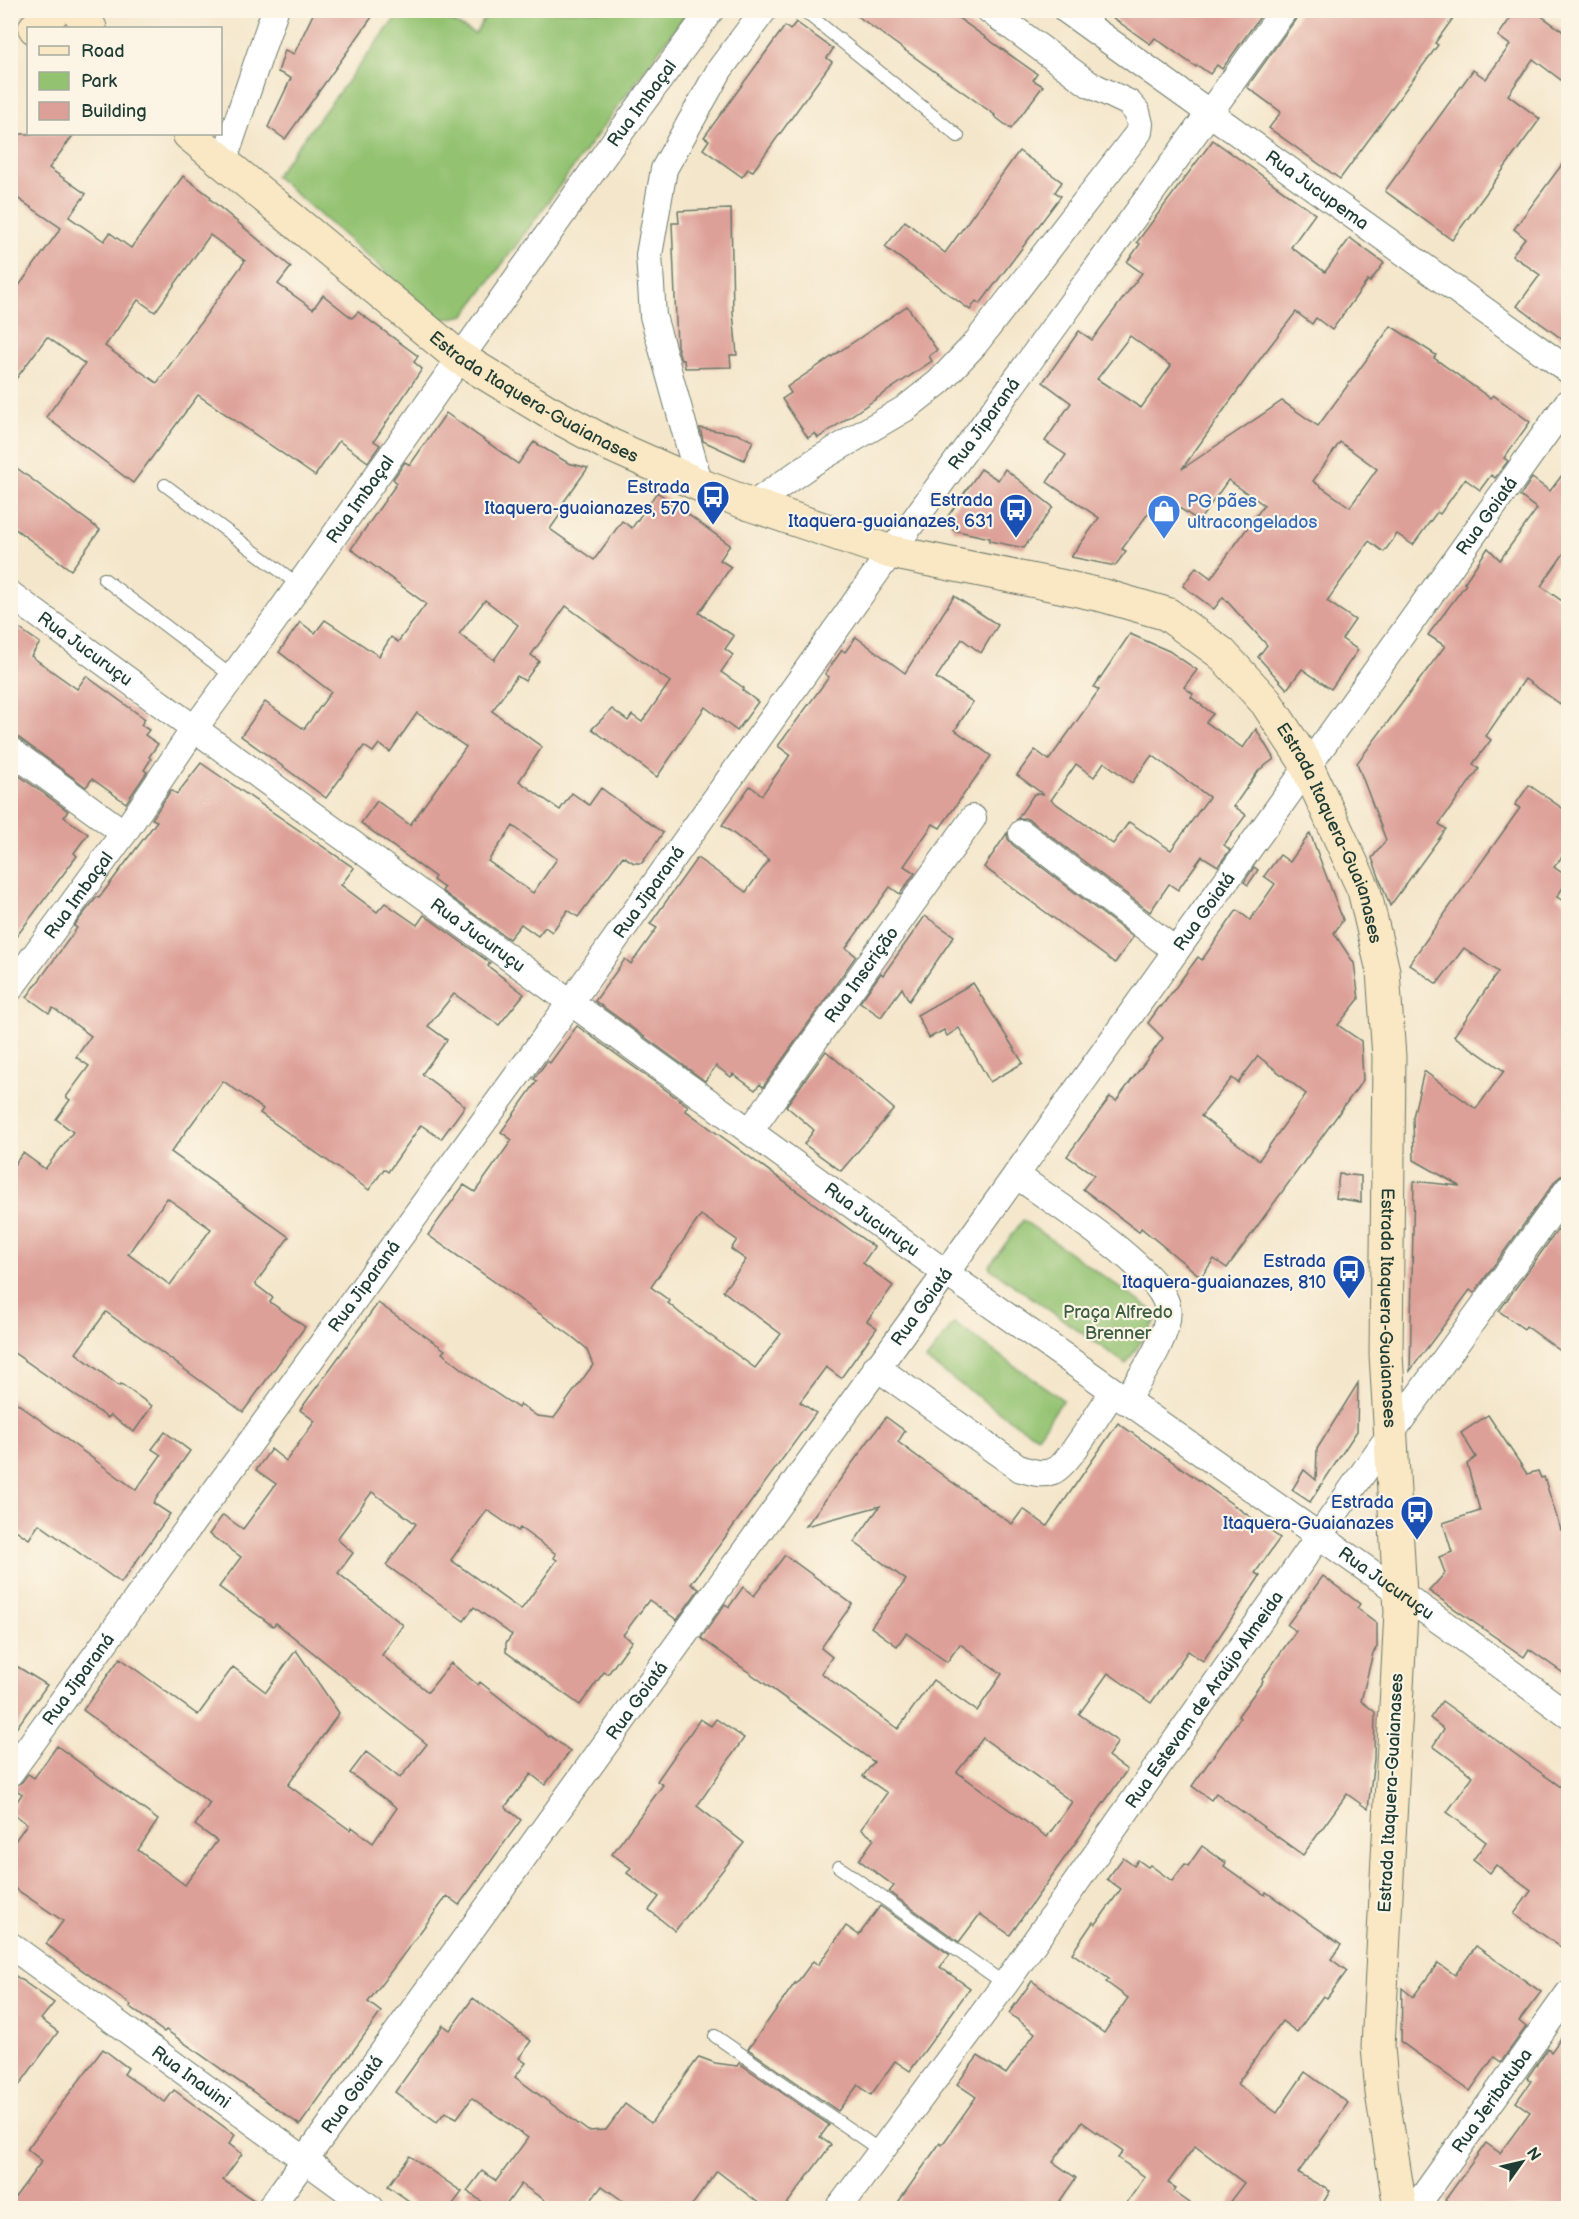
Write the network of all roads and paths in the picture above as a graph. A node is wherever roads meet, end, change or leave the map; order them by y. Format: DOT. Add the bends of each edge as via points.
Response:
graph roads {
  1 [pos="78,10"];
  2 [pos="275,10"];
  3 [pos="711,10"];
  4 [pos="764,10"];
  5 [pos="803,10"];
  6 [pos="988,10"];
  7 [pos="1066,10"];
  8 [pos="1284,10"];
  9 [pos="89,27"];
  10 [pos="27,31"];
  11 [pos="10,37"];
  12 [pos="1210,114"];
  13 [pos="190,135"];
  14 [pos="958,136"];
  15 [pos="223,163"];
  16 [pos="460,358"];
  17 [pos="1569,370"];
  18 [pos="1569,402"];
  19 [pos="165,485"];
  20 [pos="700,485"];
  21 [pos="752,506"];
  22 [pos="891,552"];
  23 [pos="104,579"];
  24 [pos="299,585"];
  25 [pos="10,594"];
  26 [pos="233,677"];
  27 [pos="194,729"];
  28 [pos="10,750"];
  29 [pos="1308,768"];
  30 [pos="973,818"];
  31 [pos="124,833"];
  32 [pos="1022,833"];
  33 [pos="1176,951"];
  34 [pos="10,989"];
  35 [pos="570,1003"];
  36 [pos="750,1131"];
  37 [pos="1016,1175"];
  38 [pos="1569,1189"];
  39 [pos="946,1273"];
  40 [pos="876,1367"];
  41 [pos="1119,1397"];
  42 [pos="1392,1433"];
  43 [pos="1320,1538"];
  44 [pos="1400,1594"];
  45 [pos="1569,1715"];
  46 [pos="10,1773"];
  47 [pos="839,1867"];
  48 [pos="10,1945"];
  49 [pos="1005,1984"];
  50 [pos="1569,1994"];
  51 [pos="715,2036"];
  52 [pos="881,2151"];
  53 [pos="304,2160"];
  54 [pos="270,2208"];
  55 [pos="371,2208"];
  56 [pos="839,2208"];
  57 [pos="1400,2208"];
  58 [pos="1415,2208"];
  1 -- 9 [label="main road"];
  2 -- 15 [label="street"];
  3 -- 16 [label="street, Rua Imbaçal"];
  4 -- 20 [label="street" via="720,69 664,169 649,255 653,316"];
  5 -- 14 [label="lane"];
  6 -- 21 [label="street" via="1089,84 1129,103 1137,112 1139,132 975,344 939,382 906,408 814,462"];
  7 -- 12 [label="street, Rua Jucupema"];
  8 -- 12 [label="street, Rua Jiparaná"];
  10 -- 11 [label="main road"];
  12 -- 17 [label="street, Rua Jucupema"];
  12 -- 22 [label="street, Rua Jiparaná"];
  13 -- 15 [label="main road, Estrada Itaquera-Guaianases"];
  15 -- 16 [label="main road, Estrada Itaquera-Guaianases"];
  16 -- 20 [label="main road, Estrada Itaquera-Guaianases" via="610,446"];
  16 -- 24 [label="street, Rua Imbaçal"];
  18 -- 29 [label="street, Rua Goiatá"];
  19 -- 24 [label="lane"];
  20 -- 21 [label="main road, Estrada Itaquera-Guaianases"];
  21 -- 22 [label="main road, Estrada Itaquera-Guaianases"];
  22 -- 29 [label="main road, Estrada Itaquera-Guaianases" via="1072,588 1167,614 1221,653 1266,702"];
  22 -- 35 [label="street, Rua Jiparaná"];
  23 -- 26 [label="lane"];
  24 -- 26 [label="street, Rua Imbaçal"];
  25 -- 27 [label="street, Rua Jucuruçu"];
  26 -- 27 [label="street, Rua Imbaçal"];
  27 -- 31 [label="street, Rua Imbaçal"];
  27 -- 35 [label="street, Rua Jucuruçu"];
  28 -- 31 [label="street"];
  29 -- 33 [label="street, Rua Goiatá"];
  29 -- 42 [label="main road, Estrada Itaquera-Guaianases" via="1364,890 1383,971 1389,1057 1386,1354"];
  30 -- 36 [label="street, Rua Inscrição"];
  31 -- 34 [label="street, Rua Imbaçal"];
  32 -- 33 [label="street"];
  33 -- 37 [label="street, Rua Goiatá"];
  35 -- 36 [label="street, Rua Jucuruçu"];
  35 -- 46 [label="street, Rua Jiparaná"];
  36 -- 39 [label="street, Rua Jucuruçu"];
  37 -- 39 [label="street, Rua Goiatá"];
  37 -- 41 [label="street" via="1133,1260 1156,1286 1167,1306 1165,1331 1146,1368"];
  38 -- 42 [label="street, Rua Estevam de Araújo Almeida"];
  39 -- 40 [label="street, Rua Goiatá"];
  39 -- 41 [label="street"];
  40 -- 41 [label="street" via="1021,1469 1041,1475 1056,1471"];
  40 -- 53 [label="street, Rua Goiatá"];
  41 -- 43 [label="street, Rua Jucuruçu"];
  42 -- 43 [label="street, Rua Estevam de Araújo Almeida"];
  42 -- 44 [label="main road, Estrada Itaquera-Guaianases"];
  43 -- 44 [label="street, Rua Jucuruçu"];
  43 -- 49 [label="street, Rua Estevam de Araújo Almeida"];
  44 -- 45 [label="street, Rua Jucuruçu"];
  44 -- 57 [label="main road, Estrada Itaquera-Guaianases" via="1378,2047"];
  47 -- 49 [label="lane"];
  48 -- 53 [label="street, Rua Inauini"];
  49 -- 52 [label="street, Rua Estevam de Araújo Almeida"];
  50 -- 58 [label="street, Rua Jeribatuba"];
  51 -- 52 [label="lane"];
  52 -- 56 [label="street, Rua Estevam de Araújo Almeida"];
  53 -- 54 [label="street, Rua Goiatá"];
  53 -- 55 [label="street, Rua Inauini"];
}
